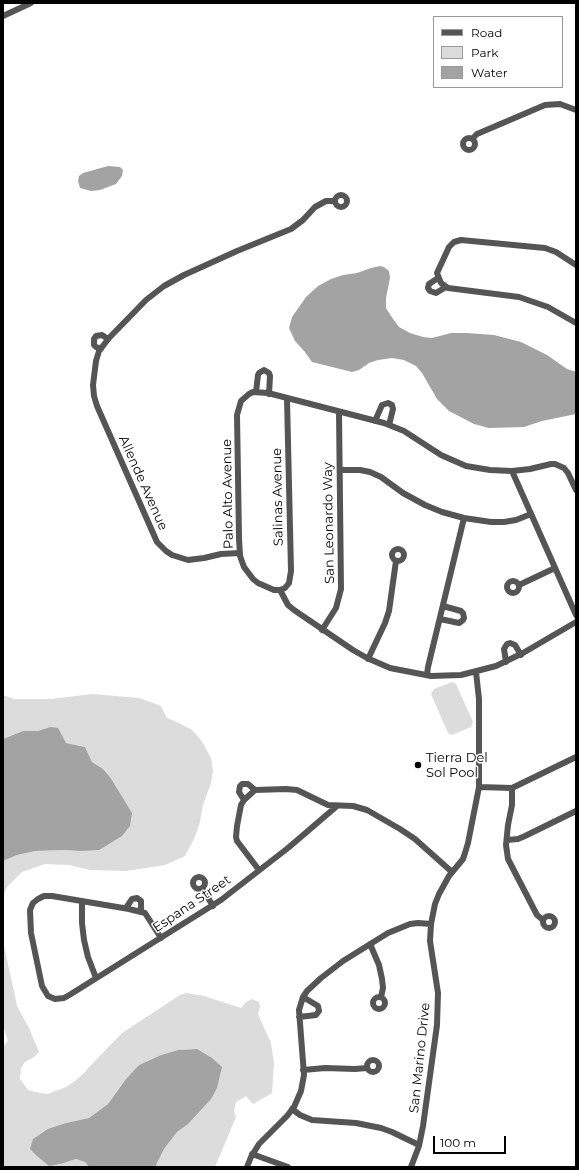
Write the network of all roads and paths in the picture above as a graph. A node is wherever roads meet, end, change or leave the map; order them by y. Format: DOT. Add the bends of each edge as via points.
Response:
graph roads {
  1 [pos="31,3"];
  2 [pos="3,16"];
  3 [pos="576,110"];
  4 [pos="472,139"];
  5 [pos="335,200"];
  6 [pos="576,265"];
  7 [pos="442,283"];
  8 [pos="576,323"];
  9 [pos="108,339"];
  10 [pos="101,349"];
  11 [pos="256,392"];
  12 [pos="269,394"];
  13 [pos="288,398"];
  14 [pos="339,412"];
  15 [pos="375,420"];
  16 [pos="389,424"];
  17 [pos="340,470"];
  18 [pos="512,471"];
  19 [pos="576,490"];
  20 [pos="531,514"];
  21 [pos="464,518"];
  22 [pos="240,553"];
  23 [pos="396,561"];
  24 [pos="555,568"];
  25 [pos="519,585"];
  26 [pos="280,590"];
  27 [pos="443,606"];
  28 [pos="576,615"];
  29 [pos="440,619"];
  30 [pos="576,622"];
  31 [pos="322,630"];
  32 [pos="521,655"];
  33 [pos="368,659"];
  34 [pos="506,662"];
  35 [pos="476,672"];
  36 [pos="427,676"];
  37 [pos="576,757"];
  38 [pos="479,787"];
  39 [pos="512,788"];
  40 [pos="255,790"];
  41 [pos="244,800"];
  42 [pos="337,806"];
  43 [pos="576,811"];
  44 [pos="507,840"];
  45 [pos="260,870"];
  46 [pos="452,872"];
  47 [pos="202,888"];
  48 [pos="82,901"];
  49 [pos="213,906"];
  50 [pos="126,908"];
  51 [pos="141,912"];
  52 [pos="543,920"];
  53 [pos="431,924"];
  54 [pos="161,938"];
  55 [pos="370,944"];
  56 [pos="96,978"];
  57 [pos="303,997"];
  58 [pos="382,997"];
  59 [pos="299,1017"];
  60 [pos="367,1068"];
  61 [pos="303,1070"];
  62 [pos="292,1109"];
  63 [pos="419,1145"];
  64 [pos="252,1154"];
  65 [pos="247,1167"];
  66 [pos="288,1167"];
  67 [pos="411,1167"];
  1 -- 2 [label="street"];
  3 -- 4 [label="street" via="560,104 545,105"];
  5 -- 9 [label="street, Allende Avenue" via="326,201 315,207 291,229 237,251 164,286 146,300"];
  6 -- 7 [label="street" via="545,248 460,240 448,248 438,271"];
  7 -- 7 [label="street" via="430,282 429,290 436,293"];
  7 -- 8 [label="street" via="455,290 519,297 548,308"];
  9 -- 10 [label="street, Allende Avenue"];
  9 -- 10 [label="street, Allende Avenue" via="102,335 94,339 94,345"];
  10 -- 22 [label="street, Allende Avenue" via="94,372 94,396 157,542 172,555 188,560"];
  11 -- 12 [label="street"];
  11 -- 12 [label="street" via="258,375 264,370 270,376"];
  11 -- 22 [label="street, Palo Alto Avenue" via="241,401 237,414"];
  12 -- 13 [label="street"];
  13 -- 14 [label="street"];
  13 -- 26 [label="street, Salinas Avenue" via="291,571 289,583"];
  14 -- 15 [label="street"];
  14 -- 17 [label="street, San Leonardo Way"];
  15 -- 16 [label="street"];
  15 -- 16 [label="street" via="382,404 388,403 393,409"];
  16 -- 18 [label="street" via="454,461 477,468"];
  17 -- 21 [label="street" via="360,470 375,474 425,505"];
  17 -- 31 [label="street, San Leonardo Way" via="341,589 336,608"];
  18 -- 19 [label="street" via="556,464 568,473"];
  18 -- 20 [label="street"];
  20 -- 21 [label="street" via="504,522"];
  20 -- 24 [label="street"];
  21 -- 27 [label="street"];
  22 -- 26 [label="street, Palo Alto Avenue" via="244,567 253,579 274,590"];
  23 -- 33 [label="street" via="389,611"];
  24 -- 25 [label="street"];
  24 -- 28 [label="street"];
  26 -- 31 [label="street" via="288,605"];
  27 -- 29 [label="street"];
  27 -- 29 [label="street" via="461,611 464,618 459,623"];
  29 -- 36 [label="street"];
  30 -- 32 [label="street"];
  31 -- 33 [label="street"];
  32 -- 34 [label="street"];
  32 -- 34 [label="street" via="515,644 507,644 504,649"];
  33 -- 36 [label="street" via="390,668"];
  34 -- 35 [label="street"];
  35 -- 36 [label="street"];
  35 -- 38 [label="street, San Marino Drive" via="479,699"];
  37 -- 39 [label="street"];
  38 -- 39 [label="street"];
  38 -- 46 [label="street, San Marino Drive" via="465,853"];
  39 -- 44 [label="street"];
  40 -- 41 [label="street"];
  40 -- 41 [label="street" via="248,784 242,784 239,792"];
  40 -- 42 [label="street" via="292,789 328,805"];
  41 -- 45 [label="street" via="236,826 236,837"];
  42 -- 45 [label="street, Espana Street"];
  42 -- 46 [label="street" via="354,806 367,810 415,839"];
  43 -- 44 [label="street" via="526,836"];
  44 -- 52 [label="street" via="508,859 537,915"];
  45 -- 49 [label="street, Espana Street"];
  46 -- 53 [label="street, San Marino Drive" via="439,894"];
  47 -- 49 [label="street"];
  48 -- 50 [label="street"];
  48 -- 56 [label="street" via="84,940"];
  48 -- 56 [label="street, Espana Street" via="44,896 33,903 30,910 31,933 42,986 48,996 55,999 64,998"];
  49 -- 54 [label="street, Espana Street"];
  50 -- 51 [label="street"];
  50 -- 51 [label="street" via="132,899 137,898 141,901"];
  51 -- 54 [label="street" via="148,916"];
  53 -- 55 [label="street" via="418,922 403,926"];
  53 -- 63 [label="street, San Marino Drive" via="430,941 438,1008 432,1069"];
  54 -- 56 [label="street, Espana Street"];
  55 -- 57 [label="street" via="332,969"];
  55 -- 58 [label="street" via="379,965"];
  57 -- 59 [label="street"];
  57 -- 59 [label="street" via="318,1006 319,1011 316,1015"];
  59 -- 61 [label="street"];
  60 -- 61 [label="street"];
  61 -- 62 [label="street" via="301,1091"];
  62 -- 63 [label="street" via="319,1122 356,1123 381,1128"];
  62 -- 64 [label="street" via="263,1138"];
  63 -- 67 [label="street, San Marino Drive"];
  64 -- 65 [label="street"];
  64 -- 66 [label="street"];
}
